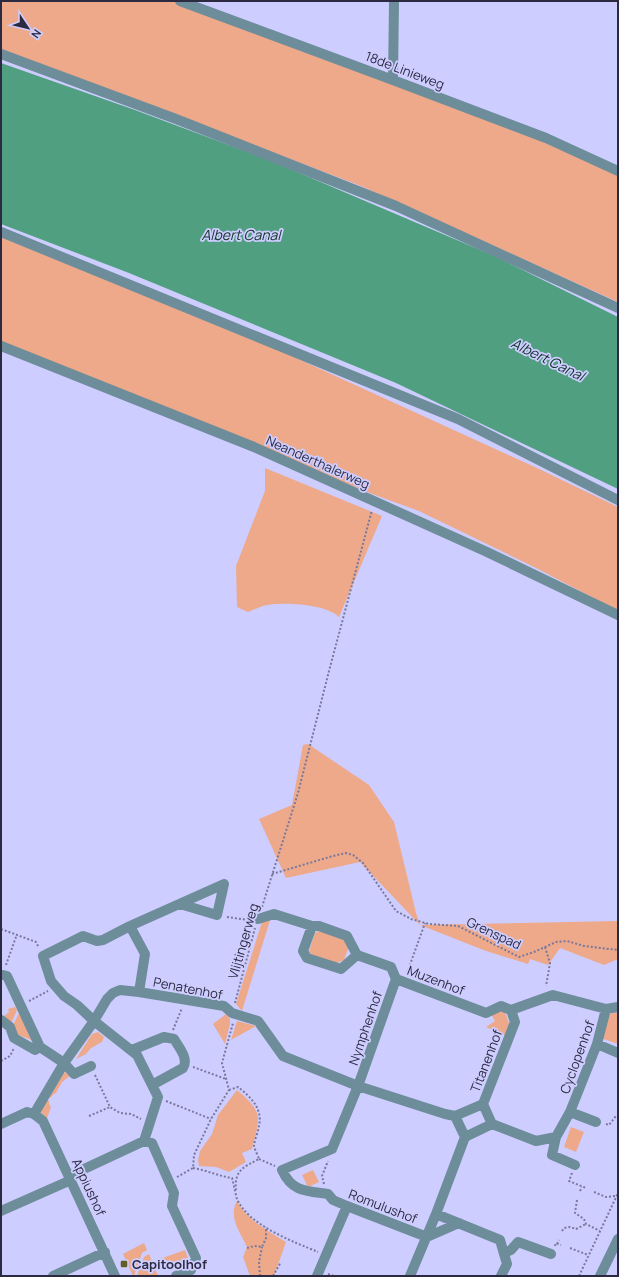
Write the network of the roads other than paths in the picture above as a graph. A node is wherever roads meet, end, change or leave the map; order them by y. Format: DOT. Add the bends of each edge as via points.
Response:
graph roads {
  1 [pos="180,1"];
  2 [pos="394,1"];
  3 [pos="1,54"];
  4 [pos="393,80"];
  5 [pos="618,171"];
  6 [pos="1,232"];
  7 [pos="618,308"];
  8 [pos="1,346"];
  9 [pos="618,500"];
  10 [pos="618,615"];
  11 [pos="180,904"];
  12 [pos="258,921"];
  13 [pos="130,926"];
  14 [pos="312,926"];
  15 [pos="357,956"];
  16 [pos="2,975"];
  17 [pos="400,980"];
  18 [pos="139,992"];
  19 [pos="618,1007"];
  20 [pos="606,1009"];
  21 [pos="512,1010"];
  22 [pos="1,1020"];
  23 [pos="94,1021"];
  24 [pos="597,1044"];
  25 [pos="40,1047"];
  26 [pos="132,1050"];
  27 [pos="618,1053"];
  28 [pos="64,1063"];
  29 [pos="91,1066"];
  30 [pos="152,1085"];
  31 [pos="358,1086"];
  32 [pos="483,1104"];
  33 [pos="570,1112"];
  34 [pos="34,1114"];
  35 [pos="455,1116"];
  36 [pos="596,1122"];
  37 [pos="1,1124"];
  38 [pos="492,1124"];
  39 [pos="465,1137"];
  40 [pos="556,1137"];
  41 [pos="144,1141"];
  42 [pos="575,1164"];
  43 [pos="70,1178"];
  44 [pos="347,1206"];
  45 [pos="1,1211"];
  46 [pos="436,1214"];
  47 [pos="459,1223"];
  48 [pos="426,1237"];
  49 [pos="618,1239"];
  50 [pos="105,1252"];
  51 [pos="504,1253"];
  52 [pos="551,1254"];
  53 [pos="65,1273"];
  54 [pos="192,1273"];
  55 [pos="53,1276"];
  56 [pos="116,1276"];
  57 [pos="176,1276"];
  58 [pos="317,1276"];
  59 [pos="410,1276"];
  60 [pos="501,1276"];
  61 [pos="600,1276"];
  1 -- 4 [label="street, 18de Linieweg"];
  2 -- 4 [label="street"];
  3 -- 7 [label="street" via="176,119 396,206"];
  4 -- 5 [label="street, 18de Linieweg" via="546,138"];
  6 -- 9 [label="street" via="458,418"];
  8 -- 10 [label="street, Neanderthalerweg" via="254,447 487,552"];
  11 -- 11 [label="street" via="224,884 217,915"];
  11 -- 13 [label="street"];
  12 -- 14 [label="street" via="274,914"];
  13 -- 18 [label="street" via="145,954"];
  13 -- 23 [label="street" via="103,940 97,941 83,936 43,956 51,981 64,996"];
  14 -- 15 [label="street" via="347,936"];
  14 -- 15 [label="street" via="304,951 307,958 341,969"];
  15 -- 17 [label="street, Muzenhof" via="391,967"];
  16 -- 25 [label="street" via="6,976"];
  17 -- 21 [label="street, Muzenhof" via="486,1013 501,1006"];
  17 -- 31 [label="street, Nymphenhof"];
  18 -- 23 [label="street, Penatenhof" via="120,990 113,994"];
  18 -- 31 [label="street, Penatenhof" via="224,1006 232,1013 258,1021 283,1056"];
  19 -- 20 [label="street"];
  20 -- 21 [label="street" via="552,995"];
  20 -- 24 [label="street, Cyclopenhof"];
  21 -- 32 [label="street, Titanenhof" via="514,1022"];
  22 -- 25 [label="street" via="10,1027 14,1038 35,1050"];
  23 -- 26 [label="street"];
  23 -- 28 [label="street, Penatenhof"];
  24 -- 27 [label="street"];
  24 -- 33 [label="street, Cyclopenhof"];
  25 -- 28 [label="street"];
  26 -- 30 [label="street"];
  26 -- 30 [label="street" via="164,1037 174,1039 185,1059 185,1064 183,1068"];
  28 -- 29 [label="street" via="74,1074"];
  28 -- 34 [label="street, Penatenhof"];
  30 -- 41 [label="street" via="158,1098"];
  31 -- 35 [label="street, Penatenhof"];
  31 -- 44 [label="street, Romulushof" via="332,1149 282,1170 294,1186 304,1191 328,1194 333,1200"];
  32 -- 35 [label="street, Titanenhof"];
  32 -- 38 [label="street"];
  33 -- 36 [label="street, Cyclopenhof"];
  33 -- 40 [label="street, Cyclopenhof"];
  34 -- 37 [label="street" via="26,1112"];
  34 -- 43 [label="street, Appiushof" via="43,1121"];
  35 -- 39 [label="street"];
  38 -- 39 [label="street"];
  38 -- 40 [label="street" via="536,1141"];
  39 -- 46 [label="street"];
  40 -- 42 [label="street, Cyclopenhof" via="552,1155"];
  41 -- 43 [label="street"];
  41 -- 54 [label="street" via="152,1143 174,1192 172,1206 196,1258"];
  43 -- 45 [label="street"];
  43 -- 50 [label="street, Appiushof"];
  44 -- 48 [label="street, Romulushof"];
  44 -- 58 [label="street"];
  46 -- 47 [label="street"];
  46 -- 48 [label="street"];
  47 -- 48 [label="street"];
  47 -- 51 [label="street" via="500,1240"];
  48 -- 59 [label="street"];
  49 -- 61 [label="street"];
  50 -- 53 [label="street"];
  50 -- 56 [label="street, Appiushof"];
  51 -- 52 [label="street" via="518,1242"];
  51 -- 60 [label="street" via="507,1264"];
  53 -- 55 [label="street"];
  54 -- 57 [label="street"];
}
